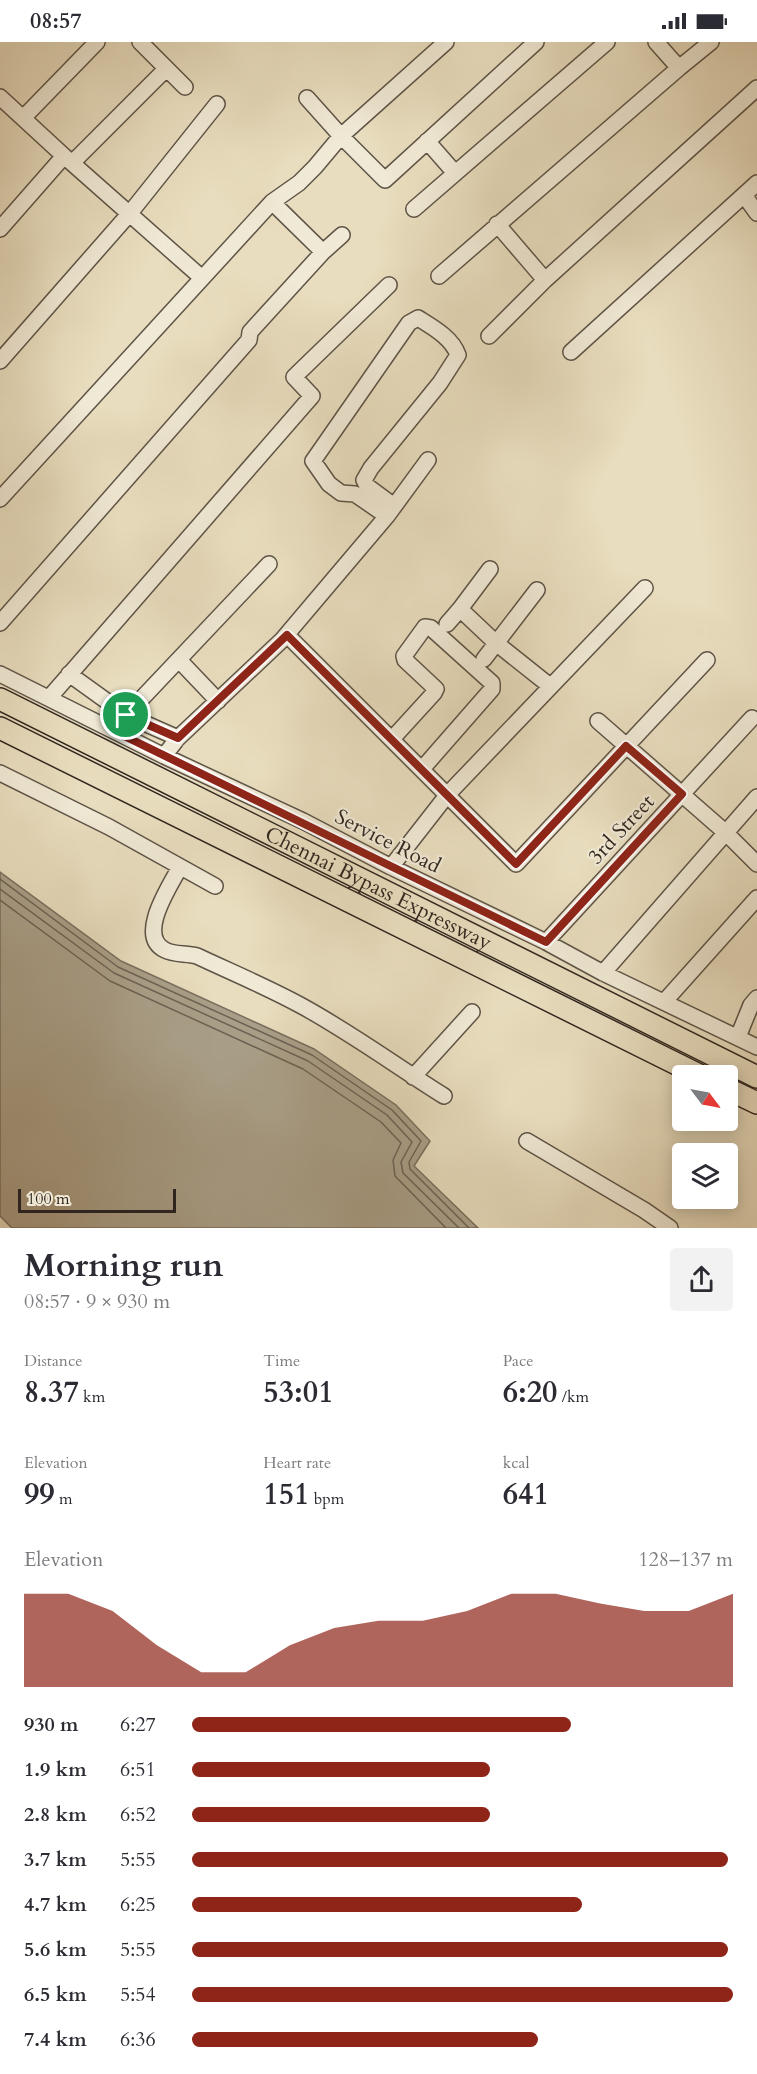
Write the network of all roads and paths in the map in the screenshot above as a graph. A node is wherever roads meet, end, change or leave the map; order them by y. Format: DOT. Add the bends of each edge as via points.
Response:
graph roads {
  1 [pos="97,42"];
  2 [pos="140,42"];
  3 [pos="446,42"];
  4 [pos="536,42"];
  5 [pos="607,42"];
  6 [pos="656,42"];
  7 [pos="711,42"];
  8 [pos="679,68"];
  9 [pos="166,69"];
  10 [pos="185,87"];
  11 [pos="757,88"];
  12 [pos="0,97"];
  13 [pos="307,98"];
  14 [pos="217,104"];
  15 [pos="23,118"];
  16 [pos="341,136"];
  17 [pos="427,141"];
  18 [pos="68,160"];
  19 [pos="455,173"];
  20 [pos="757,183"];
  21 [pos="744,195"];
  22 [pos="272,202"];
  23 [pos="414,209"];
  24 [pos="130,213"];
  25 [pos="757,213"];
  26 [pos="497,224"];
  27 [pos="0,229"];
  28 [pos="342,235"];
  29 [pos="323,252"];
  30 [pos="439,276"];
  31 [pos="202,278"];
  32 [pos="545,280"];
  33 [pos="389,285"];
  34 [pos="489,336"];
  35 [pos="571,352"];
  36 [pos="0,361"];
  37 [pos="428,460"];
  38 [pos="0,499"];
  39 [pos="391,511"];
  40 [pos="269,564"];
  41 [pos="490,569"];
  42 [pos="645,588"];
  43 [pos="537,590"];
  44 [pos="460,609"];
  45 [pos="0,623"];
  46 [pos="447,624"];
  47 [pos="287,635"];
  48 [pos="496,643"];
  49 [pos="484,659"];
  50 [pos="178,660"];
  51 [pos="707,660"];
  52 [pos="0,674"];
  53 [pos="69,674"];
  54 [pos="550,686"];
  55 [pos="49,698"];
  56 [pos="0,699"];
  57 [pos="218,701"];
  58 [pos="126,715"];
  59 [pos="752,718"];
  60 [pos="598,721"];
  61 [pos="0,728"];
  62 [pos="112,730"];
  63 [pos="394,736"];
  64 [pos="178,738"];
  65 [pos="626,746"];
  66 [pos="164,756"];
  67 [pos="425,766"];
  68 [pos="0,773"];
  69 [pos="447,794"];
  70 [pos="682,794"];
  71 [pos="757,797"];
  72 [pos="725,832"];
  73 [pos="757,864"];
  74 [pos="180,867"];
  75 [pos="391,867"];
  76 [pos="215,886"];
  77 [pos="757,898"];
  78 [pos="546,942"];
  79 [pos="603,973"];
  80 [pos="757,998"];
  81 [pos="664,1002"];
  82 [pos="472,1012"];
  83 [pos="738,1037"];
  84 [pos="757,1047"];
  85 [pos="679,1065"];
  86 [pos="413,1077"];
  87 [pos="757,1077"];
  88 [pos="738,1094"];
  89 [pos="444,1096"];
  90 [pos="757,1103"];
  91 [pos="527,1141"];
  92 [pos="670,1228"];
  1 -- 15 [label="street"];
  2 -- 9 [label="street"];
  3 -- 16 [label="street"];
  4 -- 17 [label="street"];
  5 -- 19 [label="street"];
  6 -- 8 [label="street"];
  7 -- 8 [label="street"];
  8 -- 26 [label="street"];
  9 -- 10 [label="street"];
  9 -- 18 [label="street"];
  11 -- 32 [label="street"];
  12 -- 15 [label="street"];
  13 -- 16 [label="street"];
  14 -- 24 [label="street"];
  15 -- 18 [label="street"];
  16 -- 17 [label="street" via="385,180"];
  16 -- 22 [label="street" via="315,167"];
  17 -- 19 [label="street"];
  18 -- 24 [label="street"];
  18 -- 27 [label="street"];
  19 -- 23 [label="street"];
  20 -- 21 [label="street"];
  21 -- 25 [label="street"];
  21 -- 35 [label="street"];
  22 -- 29 [label="street"];
  22 -- 31 [label="street"];
  24 -- 31 [label="street"];
  24 -- 36 [label="street"];
  26 -- 30 [label="street"];
  26 -- 32 [label="street"];
  28 -- 29 [label="street"];
  29 -- 45 [label="street"];
  31 -- 38 [label="street"];
  32 -- 34 [label="street"];
  33 -- 53 [label="street" via="294,377 312,396"];
  37 -- 39 [label="street"];
  39 -- 39 [label="street" via="355,494 341,493 328,484 313,461 410,323 418,318 455,346 458,355 364,480"];
  39 -- 47 [label="street"];
  40 -- 50 [label="street"];
  41 -- 44 [label="street"];
  42 -- 54 [label="street"];
  43 -- 48 [label="street"];
  44 -- 46 [label="street"];
  44 -- 48 [label="street"];
  47 -- 57 [label="street"];
  47 -- 63 [label="street"];
  48 -- 49 [label="street"];
  48 -- 54 [label="street"];
  50 -- 57 [label="street"];
  50 -- 58 [label="street"];
  51 -- 65 [label="street"];
  52 -- 55 [label="street, Service Road"];
  53 -- 55 [label="street"];
  53 -- 58 [label="street"];
  54 -- 69 [label="street"];
  55 -- 62 [label="street, Service Road"];
  56 -- 87 [label="highway, Chennai Bypass Expressway"];
  57 -- 64 [label="street"];
  58 -- 62 [label="street"];
  58 -- 64 [label="street"];
  59 -- 70 [label="street, 3rd Street"];
  60 -- 65 [label="street"];
  61 -- 85 [label="highway, Chennai Bypass Expressway"];
  62 -- 66 [label="street, Service Road"];
  63 -- 67 [label="street"];
  63 -- 67 [label="street" via="436,689 404,656 428,627 492,683 492,689"];
  64 -- 66 [label="street"];
  65 -- 69 [label="street" via="516,864"];
  65 -- 70 [label="street"];
  66 -- 75 [label="street, Service Road"];
  67 -- 69 [label="street"];
  68 -- 74 [label="street"];
  69 -- 75 [label="street"];
  70 -- 72 [label="street"];
  70 -- 78 [label="street, 3rd Street"];
  71 -- 72 [label="street"];
  72 -- 73 [label="street"];
  72 -- 79 [label="street"];
  74 -- 76 [label="street"];
  74 -- 86 [label="street" via="154,919 152,934 160,948 197,956 299,1004"];
  75 -- 78 [label="street, Service Road"];
  77 -- 81 [label="street"];
  78 -- 79 [label="street, Service Road"];
  79 -- 81 [label="street, Service Road"];
  80 -- 83 [label="street"];
  81 -- 83 [label="street, Service Road"];
  82 -- 86 [label="street"];
  83 -- 84 [label="street, Service Road"];
  86 -- 89 [label="street"];
  88 -- 90 [label="highway"];
  91 -- 92 [label="street"];
}
